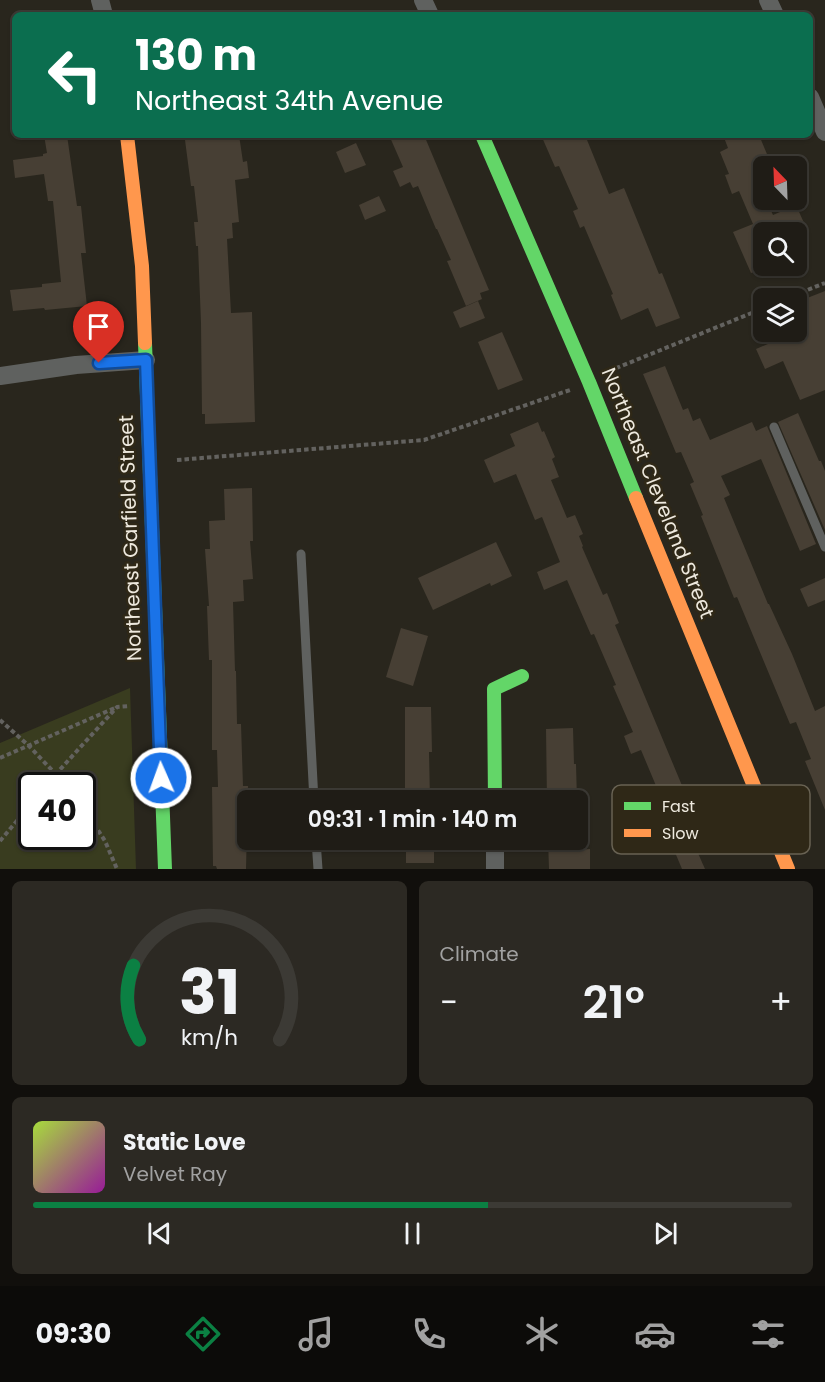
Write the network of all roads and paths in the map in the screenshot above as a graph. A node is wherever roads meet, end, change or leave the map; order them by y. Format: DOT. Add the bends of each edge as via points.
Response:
graph roads {
  1 [pos="813,104"];
  2 [pos="825,132"];
  3 [pos="127,138"];
  4 [pos="483,138"];
  5 [pos="825,283"];
  6 [pos="807,290"];
  7 [pos="753,312"];
  8 [pos="146,360"];
  9 [pos="0,376"];
  10 [pos="589,382"];
  11 [pos="774,427"];
  12 [pos="177,460"];
  13 [pos="825,547"];
  14 [pos="301,554"];
  15 [pos="522,676"];
  16 [pos="129,706"];
  17 [pos="117,707"];
  18 [pos="0,720"];
  19 [pos="29,746"];
  20 [pos="0,758"];
  21 [pos="55,772"];
  22 [pos="57,772"];
  23 [pos="754,785"];
  24 [pos="313,790"];
  25 [pos="495,790"];
  26 [pos="18,820"];
  27 [pos="96,827"];
  28 [pos="0,841"];
  29 [pos="317,850"];
  30 [pos="495,850"];
  31 [pos="782,854"];
  32 [pos="117,869"];
  33 [pos="165,869"];
  34 [pos="318,869"];
  35 [pos="495,869"];
  36 [pos="788,869"];
  1 -- 2 [label="street"];
  3 -- 8 [label="street, Northeast Garfield Street" via="142,266"];
  4 -- 10 [label="street, Northeast Cleveland Street"];
  5 -- 6 [label="path"];
  7 -- 10 [label="path"];
  8 -- 9 [label="street"];
  8 -- 33 [label="street, Northeast Garfield Street"];
  10 -- 12 [label="path" via="424,440"];
  10 -- 23 [label="street, Northeast Cleveland Street"];
  11 -- 13 [label="lane"];
  14 -- 24 [label="lane"];
  15 -- 25 [label="street" via="494,689"];
  16 -- 17 [label="path"];
  17 -- 19 [label="path"];
  17 -- 22 [label="path"];
  18 -- 19 [label="path"];
  19 -- 20 [label="path"];
  19 -- 21 [label="path"];
  26 -- 28 [label="path"];
  27 -- 32 [label="path"];
  29 -- 34 [label="lane"];
  30 -- 35 [label="street"];
  31 -- 36 [label="street, Northeast Cleveland Street"];
}
